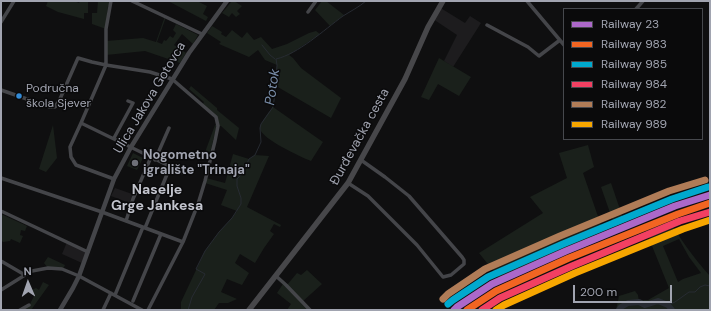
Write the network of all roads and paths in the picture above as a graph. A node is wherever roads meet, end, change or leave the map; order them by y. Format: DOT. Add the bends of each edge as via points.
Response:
graph roads {
  1 [pos="14,1"];
  2 [pos="111,1"];
  3 [pos="132,1"];
  4 [pos="227,1"];
  5 [pos="316,1"];
  6 [pos="442,1"];
  7 [pos="527,1"];
  8 [pos="308,12"];
  9 [pos="1,22"];
  10 [pos="487,25"];
  11 [pos="202,34"];
  12 [pos="560,40"];
  13 [pos="563,44"];
  14 [pos="106,65"];
  15 [pos="172,79"];
  16 [pos="1,90"];
  17 [pos="128,101"];
  18 [pos="81,123"];
  19 [pos="169,128"];
  20 [pos="114,138"];
  21 [pos="131,147"];
  22 [pos="151,158"];
  23 [pos="155,160"];
  24 [pos="361,160"];
  25 [pos="170,167"];
  26 [pos="183,173"];
  27 [pos="1,178"];
  28 [pos="114,179"];
  29 [pos="348,183"];
  30 [pos="1,211"];
  31 [pos="102,212"];
  32 [pos="126,221"];
  33 [pos="144,227"];
  34 [pos="161,234"];
  35 [pos="183,242"];
  36 [pos="88,252"];
  37 [pos="1,261"];
  38 [pos="25,275"];
  39 [pos="79,276"];
  40 [pos="276,276"];
  41 [pos="1,290"];
  42 [pos="111,293"];
  43 [pos="115,295"];
  44 [pos="133,300"];
  45 [pos="29,305"];
  46 [pos="20,310"];
  47 [pos="60,310"];
  48 [pos="104,310"];
  49 [pos="142,310"];
  50 [pos="148,310"];
  51 [pos="249,310"];
  52 [pos="310,310"];
  1 -- 9 [label="street"];
  2 -- 14 [label="street" via="106,29"];
  3 -- 11 [label="street"];
  4 -- 11 [label="street, Ulica Jakova Gotovca"];
  5 -- 8 [label="street"];
  6 -- 24 [label="main road, Đurđevačka cesta"];
  7 -- 12 [label="street"];
  10 -- 12 [label="street" via="528,47 539,56"];
  11 -- 15 [label="street, Ulica Jakova Gotovca"];
  12 -- 13 [label="street"];
  14 -- 15 [label="street" via="150,72"];
  14 -- 16 [label="street" via="78,58 55,106 50,107"];
  14 -- 18 [label="street"];
  15 -- 21 [label="street, Ulica Jakova Gotovca"];
  15 -- 35 [label="street" via="216,117 218,126 205,181"];
  17 -- 20 [label="street" via="133,103"];
  18 -- 20 [label="street"];
  18 -- 28 [label="street" via="70,146 71,157 76,165"];
  19 -- 23 [label="street"];
  20 -- 21 [label="street"];
  21 -- 22 [label="street"];
  21 -- 28 [label="street, Ulica Jakova Gotovca"];
  22 -- 23 [label="street"];
  22 -- 32 [label="street"];
  23 -- 25 [label="street"];
  24 -- 29 [label="main road, Đurđevačka cesta"];
  24 -- 29 [label="street" via="409,196 462,257 464,264 443,278 417,245 368,196"];
  25 -- 26 [label="street"];
  25 -- 33 [label="street"];
  27 -- 31 [label="street"];
  28 -- 31 [label="street, Ulica Jakova Gotovca"];
  29 -- 40 [label="main road, Đurđevačka cesta"];
  30 -- 36 [label="street"];
  31 -- 32 [label="street"];
  31 -- 36 [label="street, Ulica Jakova Gotovca"];
  32 -- 33 [label="street"];
  33 -- 34 [label="street"];
  33 -- 43 [label="street"];
  34 -- 35 [label="street"];
  34 -- 44 [label="street"];
  35 -- 50 [label="street"];
  36 -- 39 [label="street, Ulica Jakova Gotovca"];
  37 -- 38 [label="street"];
  38 -- 39 [label="street" via="48,268 62,269"];
  38 -- 41 [label="street"];
  39 -- 42 [label="street"];
  39 -- 47 [label="street, Ulica Jakova Gotovca"];
  40 -- 51 [label="main road, Đurđevačka cesta"];
  40 -- 52 [label="street"];
  42 -- 43 [label="street"];
  42 -- 48 [label="street"];
  43 -- 49 [label="street"];
  45 -- 46 [label="street"];
}
